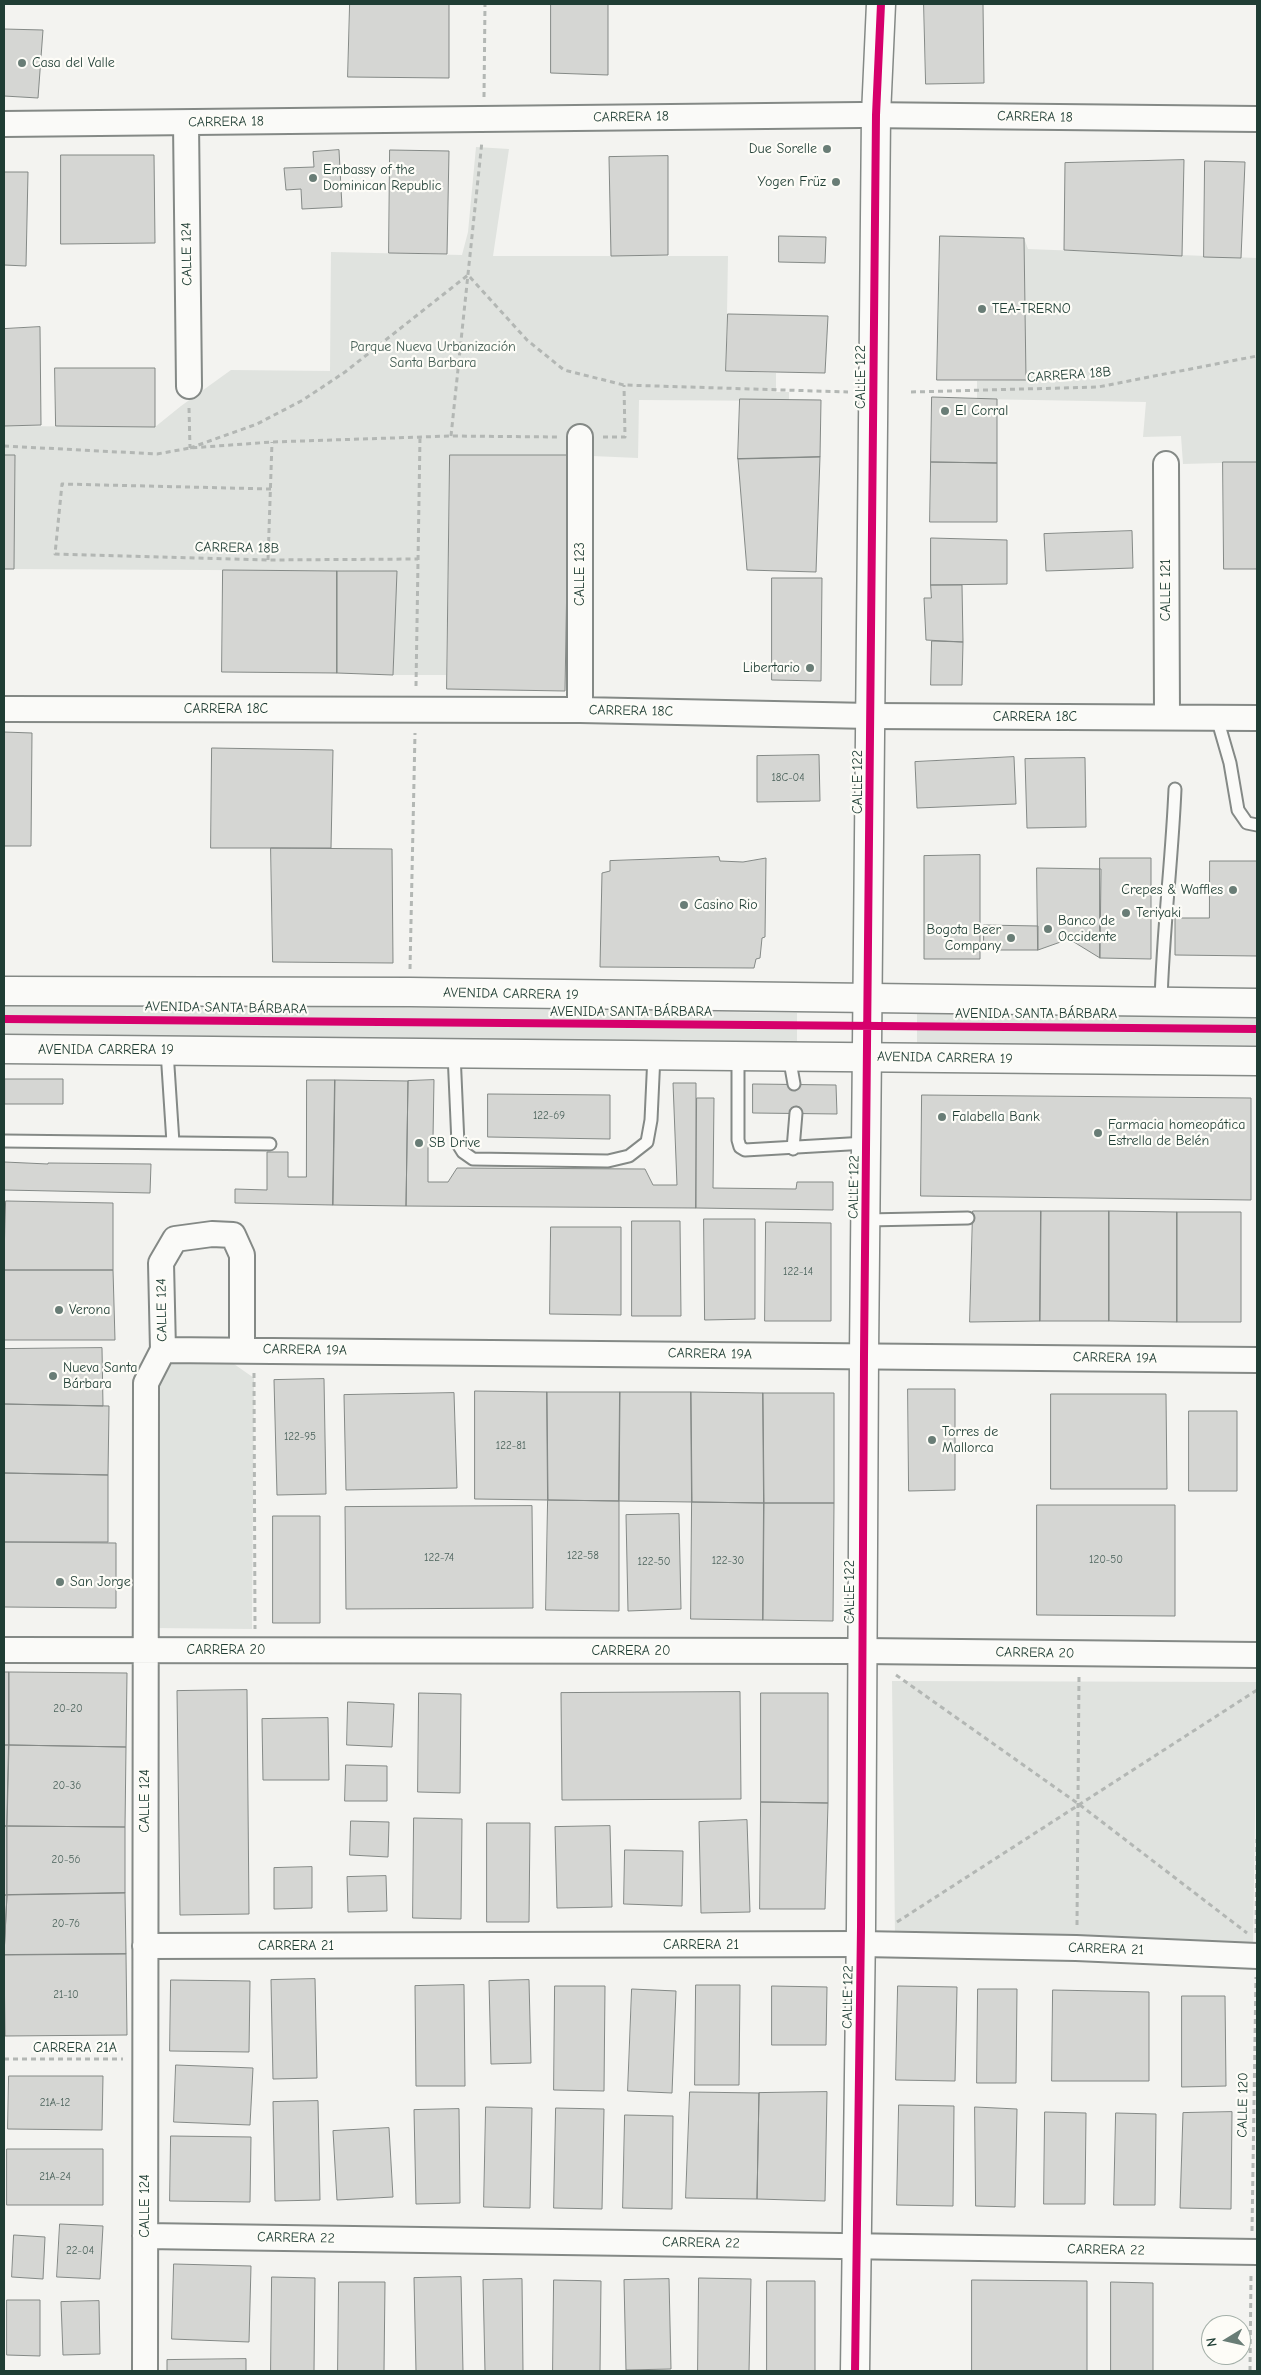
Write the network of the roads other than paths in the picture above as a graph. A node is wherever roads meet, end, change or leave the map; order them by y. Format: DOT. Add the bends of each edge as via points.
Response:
graph roads {
  1 [pos="881,4"];
  2 [pos="876,115"];
  3 [pos="1257,120"];
  4 [pos="186,122"];
  5 [pos="4,124"];
  6 [pos="189,386"];
  7 [pos="580,437"];
  8 [pos="1166,464"];
  9 [pos="4,709"];
  10 [pos="580,710"];
  11 [pos="871,716"];
  12 [pos="1167,717"];
  13 [pos="1218,718"];
  14 [pos="1257,718"];
  15 [pos="1175,789"];
  16 [pos="1257,825"];
  17 [pos="4,991"];
  18 [pos="869,998"];
  19 [pos="1161,1000"];
  20 [pos="1257,1003"];
  21 [pos="4,1049"];
  22 [pos="167,1051"];
  23 [pos="454,1053"];
  24 [pos="654,1055"];
  25 [pos="738,1056"];
  26 [pos="790,1056"];
  27 [pos="868,1057"];
  28 [pos="1257,1061"];
  29 [pos="794,1084"];
  30 [pos="796,1113"];
  31 [pos="4,1141"];
  32 [pos="174,1143"];
  33 [pos="867,1143"];
  34 [pos="270,1144"];
  35 [pos="793,1149"];
  36 [pos="968,1218"];
  37 [pos="866,1220"];
  38 [pos="163,1350"];
  39 [pos="248,1350"];
  40 [pos="864,1355"];
  41 [pos="1257,1360"];
  42 [pos="146,1649"];
  43 [pos="4,1650"];
  44 [pos="863,1651"];
  45 [pos="1257,1655"];
  46 [pos="861,1944"];
  47 [pos="145,1946"];
  48 [pos="1256,1950"];
  49 [pos="145,2236"];
  50 [pos="857,2245"];
  51 [pos="1254,2252"];
  52 [pos="145,2371"];
  53 [pos="855,2371"];
  1 -- 2 [label="main road, CALLE 122"];
  2 -- 3 [label="street, CARRERA 18"];
  2 -- 4 [label="street, CARRERA 18"];
  2 -- 11 [label="main road, CALLE 122"];
  4 -- 5 [label="street, CARRERA 18"];
  4 -- 6 [label="street, CALLE 124"];
  7 -- 10 [label="street, CALLE 123"];
  8 -- 12 [label="street, CALLE 121"];
  9 -- 10 [label="street, CARRERA 18C"];
  10 -- 11 [label="street, CARRERA 18C"];
  11 -- 12 [label="street, CARRERA 18C"];
  11 -- 18 [label="main road, CALLE 122"];
  12 -- 13 [label="street, CARRERA 18C"];
  13 -- 14 [label="street, CARRERA 18C"];
  13 -- 16 [label="lane" via="1238,810 1247,823"];
  15 -- 19 [label="lane"];
  17 -- 18 [label="main road, AVENIDA CARRERA 19"];
  18 -- 19 [label="main road, AVENIDA CARRERA 19"];
  18 -- 27 [label="main road, CALLE 122"];
  19 -- 20 [label="main road, AVENIDA CARRERA 19"];
  21 -- 22 [label="main road, AVENIDA CARRERA 19"];
  22 -- 23 [label="main road, AVENIDA CARRERA 19"];
  22 -- 32 [label="lane"];
  23 -- 24 [label="main road, AVENIDA CARRERA 19"];
  23 -- 24 [label="lane" via="458,1144 473,1159 608,1161 629,1156 647,1142"];
  24 -- 25 [label="main road, AVENIDA CARRERA 19"];
  25 -- 26 [label="main road, AVENIDA CARRERA 19"];
  25 -- 35 [label="lane" via="740,1147 745,1150"];
  26 -- 27 [label="main road, AVENIDA CARRERA 19"];
  26 -- 29 [label="lane"];
  27 -- 28 [label="main road, AVENIDA CARRERA 19"];
  27 -- 33 [label="main road, CALLE 122"];
  30 -- 35 [label="lane"];
  31 -- 32 [label="lane"];
  32 -- 34 [label="lane"];
  33 -- 35 [label="lane"];
  33 -- 37 [label="main road, CALLE 122"];
  36 -- 37 [label="lane"];
  37 -- 40 [label="main road, CALLE 122"];
  38 -- 39 [label="street, CARRERA 19A"];
  38 -- 39 [label="street, CALLE 124" via="161,1263 175,1239 212,1234 234,1235 242,1255"];
  38 -- 42 [label="street, CALLE 124" via="146,1383"];
  39 -- 40 [label="street, CARRERA 19A"];
  40 -- 41 [label="street, CARRERA 19A"];
  40 -- 44 [label="main road, CALLE 122"];
  42 -- 43 [label="street, CARRERA 20"];
  42 -- 44 [label="street, CARRERA 20"];
  42 -- 47 [label="street, CALLE 124"];
  44 -- 45 [label="street, CARRERA 20"];
  44 -- 46 [label="main road, CALLE 122"];
  46 -- 47 [label="street, CARRERA 21"];
  46 -- 48 [label="street, CARRERA 21"];
  46 -- 50 [label="main road, CALLE 122"];
  47 -- 49 [label="street, CALLE 124"];
  49 -- 50 [label="street, CARRERA 22"];
  49 -- 52 [label="street, CALLE 124"];
  50 -- 51 [label="street, CARRERA 22"];
  50 -- 53 [label="main road, CALLE 122"];
}
